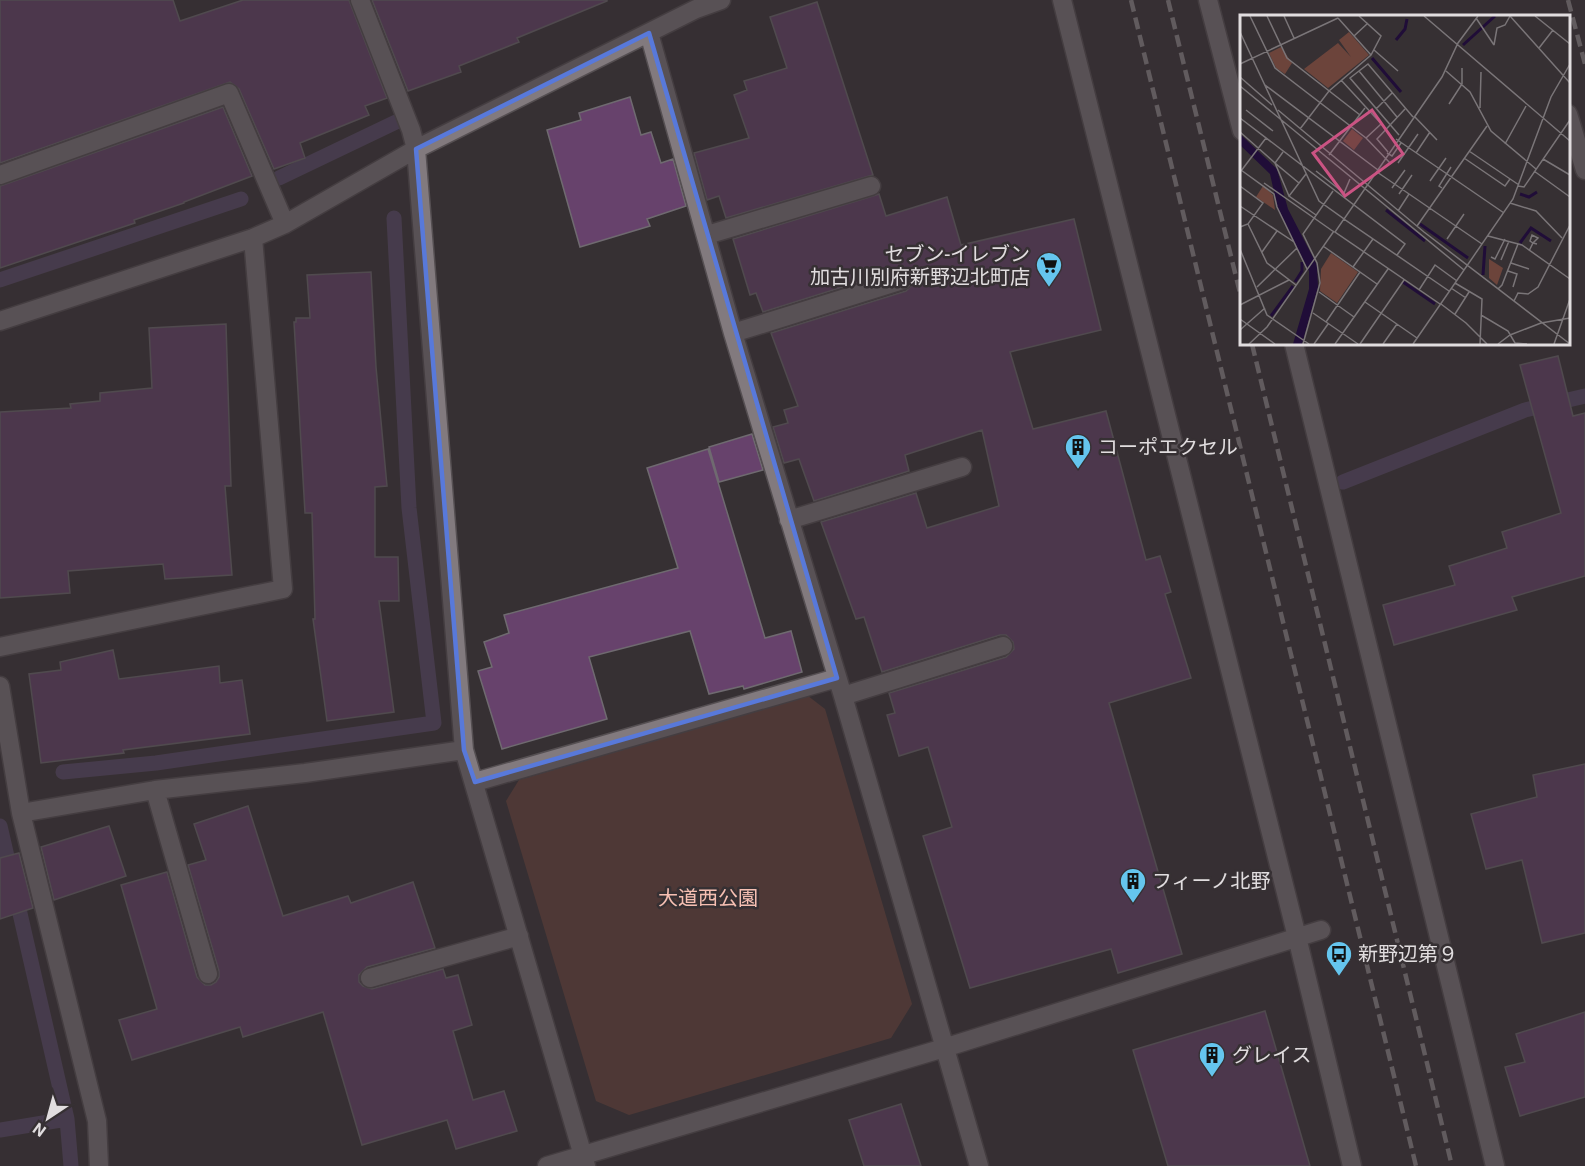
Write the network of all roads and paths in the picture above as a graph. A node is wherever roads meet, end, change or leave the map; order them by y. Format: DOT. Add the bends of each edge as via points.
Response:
graph roads {
  1 [pos="360,0"];
  2 [pos="721,0"];
  3 [pos="1062,0"];
  4 [pos="1208,0"];
  5 [pos="694,5"];
  6 [pos="649,33"];
  7 [pos="1570,118"];
  8 [pos="1240,123"];
  9 [pos="416,149"];
  10 [pos="1585,170"];
  11 [pos="0,175"];
  12 [pos="871,186"];
  13 [pos="285,224"];
  14 [pos="707,235"];
  15 [pos="253,238"];
  16 [pos="903,280"];
  17 [pos="0,321"];
  18 [pos="733,333"];
  19 [pos="1294,345"];
  20 [pos="962,467"];
  21 [pos="789,520"];
  22 [pos="1003,646"];
  23 [pos="0,647"];
  24 [pos="837,678"];
  25 [pos="0,686"];
  26 [pos="843,696"];
  27 [pos="464,750"];
  28 [pos="475,782"];
  29 [pos="155,790"];
  30 [pos="21,813"];
  31 [pos="1321,930"];
  32 [pos="519,936"];
  33 [pos="1297,937"];
  34 [pos="208,974"];
  35 [pos="370,978"];
  36 [pos="944,1048"];
  37 [pos="584,1161"];
  38 [pos="99,1166"];
  39 [pos="547,1166"];
  40 [pos="979,1166"];
  41 [pos="1352,1166"];
  42 [pos="1495,1166"];
  1 -- 9 [label="street"];
  2 -- 5 [label="street"];
  3 -- 33 [label="street"];
  4 -- 8 [label="street"];
  5 -- 6 [label="street"];
  6 -- 9 [label="street"];
  6 -- 14 [label="street"];
  7 -- 10 [label="street"];
  9 -- 13 [label="street"];
  9 -- 27 [label="street"];
  11 -- 13 [label="street" via="229,93"];
  12 -- 14 [label="street"];
  13 -- 15 [label="street"];
  14 -- 18 [label="street"];
  15 -- 17 [label="street"];
  15 -- 23 [label="street" via="283,589"];
  16 -- 18 [label="street"];
  18 -- 21 [label="street"];
  19 -- 42 [label="street"];
  20 -- 21 [label="street"];
  21 -- 24 [label="street"];
  22 -- 26 [label="street"];
  24 -- 26 [label="street"];
  24 -- 28 [label="street"];
  25 -- 30 [label="street"];
  26 -- 36 [label="street"];
  27 -- 28 [label="street"];
  27 -- 29 [label="street"];
  28 -- 32 [label="street"];
  29 -- 30 [label="street"];
  29 -- 34 [label="street"];
  30 -- 38 [label="street" via="98,1120"];
  31 -- 33 [label="street"];
  32 -- 35 [label="street"];
  32 -- 37 [label="street"];
  33 -- 36 [label="street"];
  33 -- 41 [label="street"];
  36 -- 37 [label="street"];
  36 -- 40 [label="street"];
  37 -- 39 [label="street"];
}
